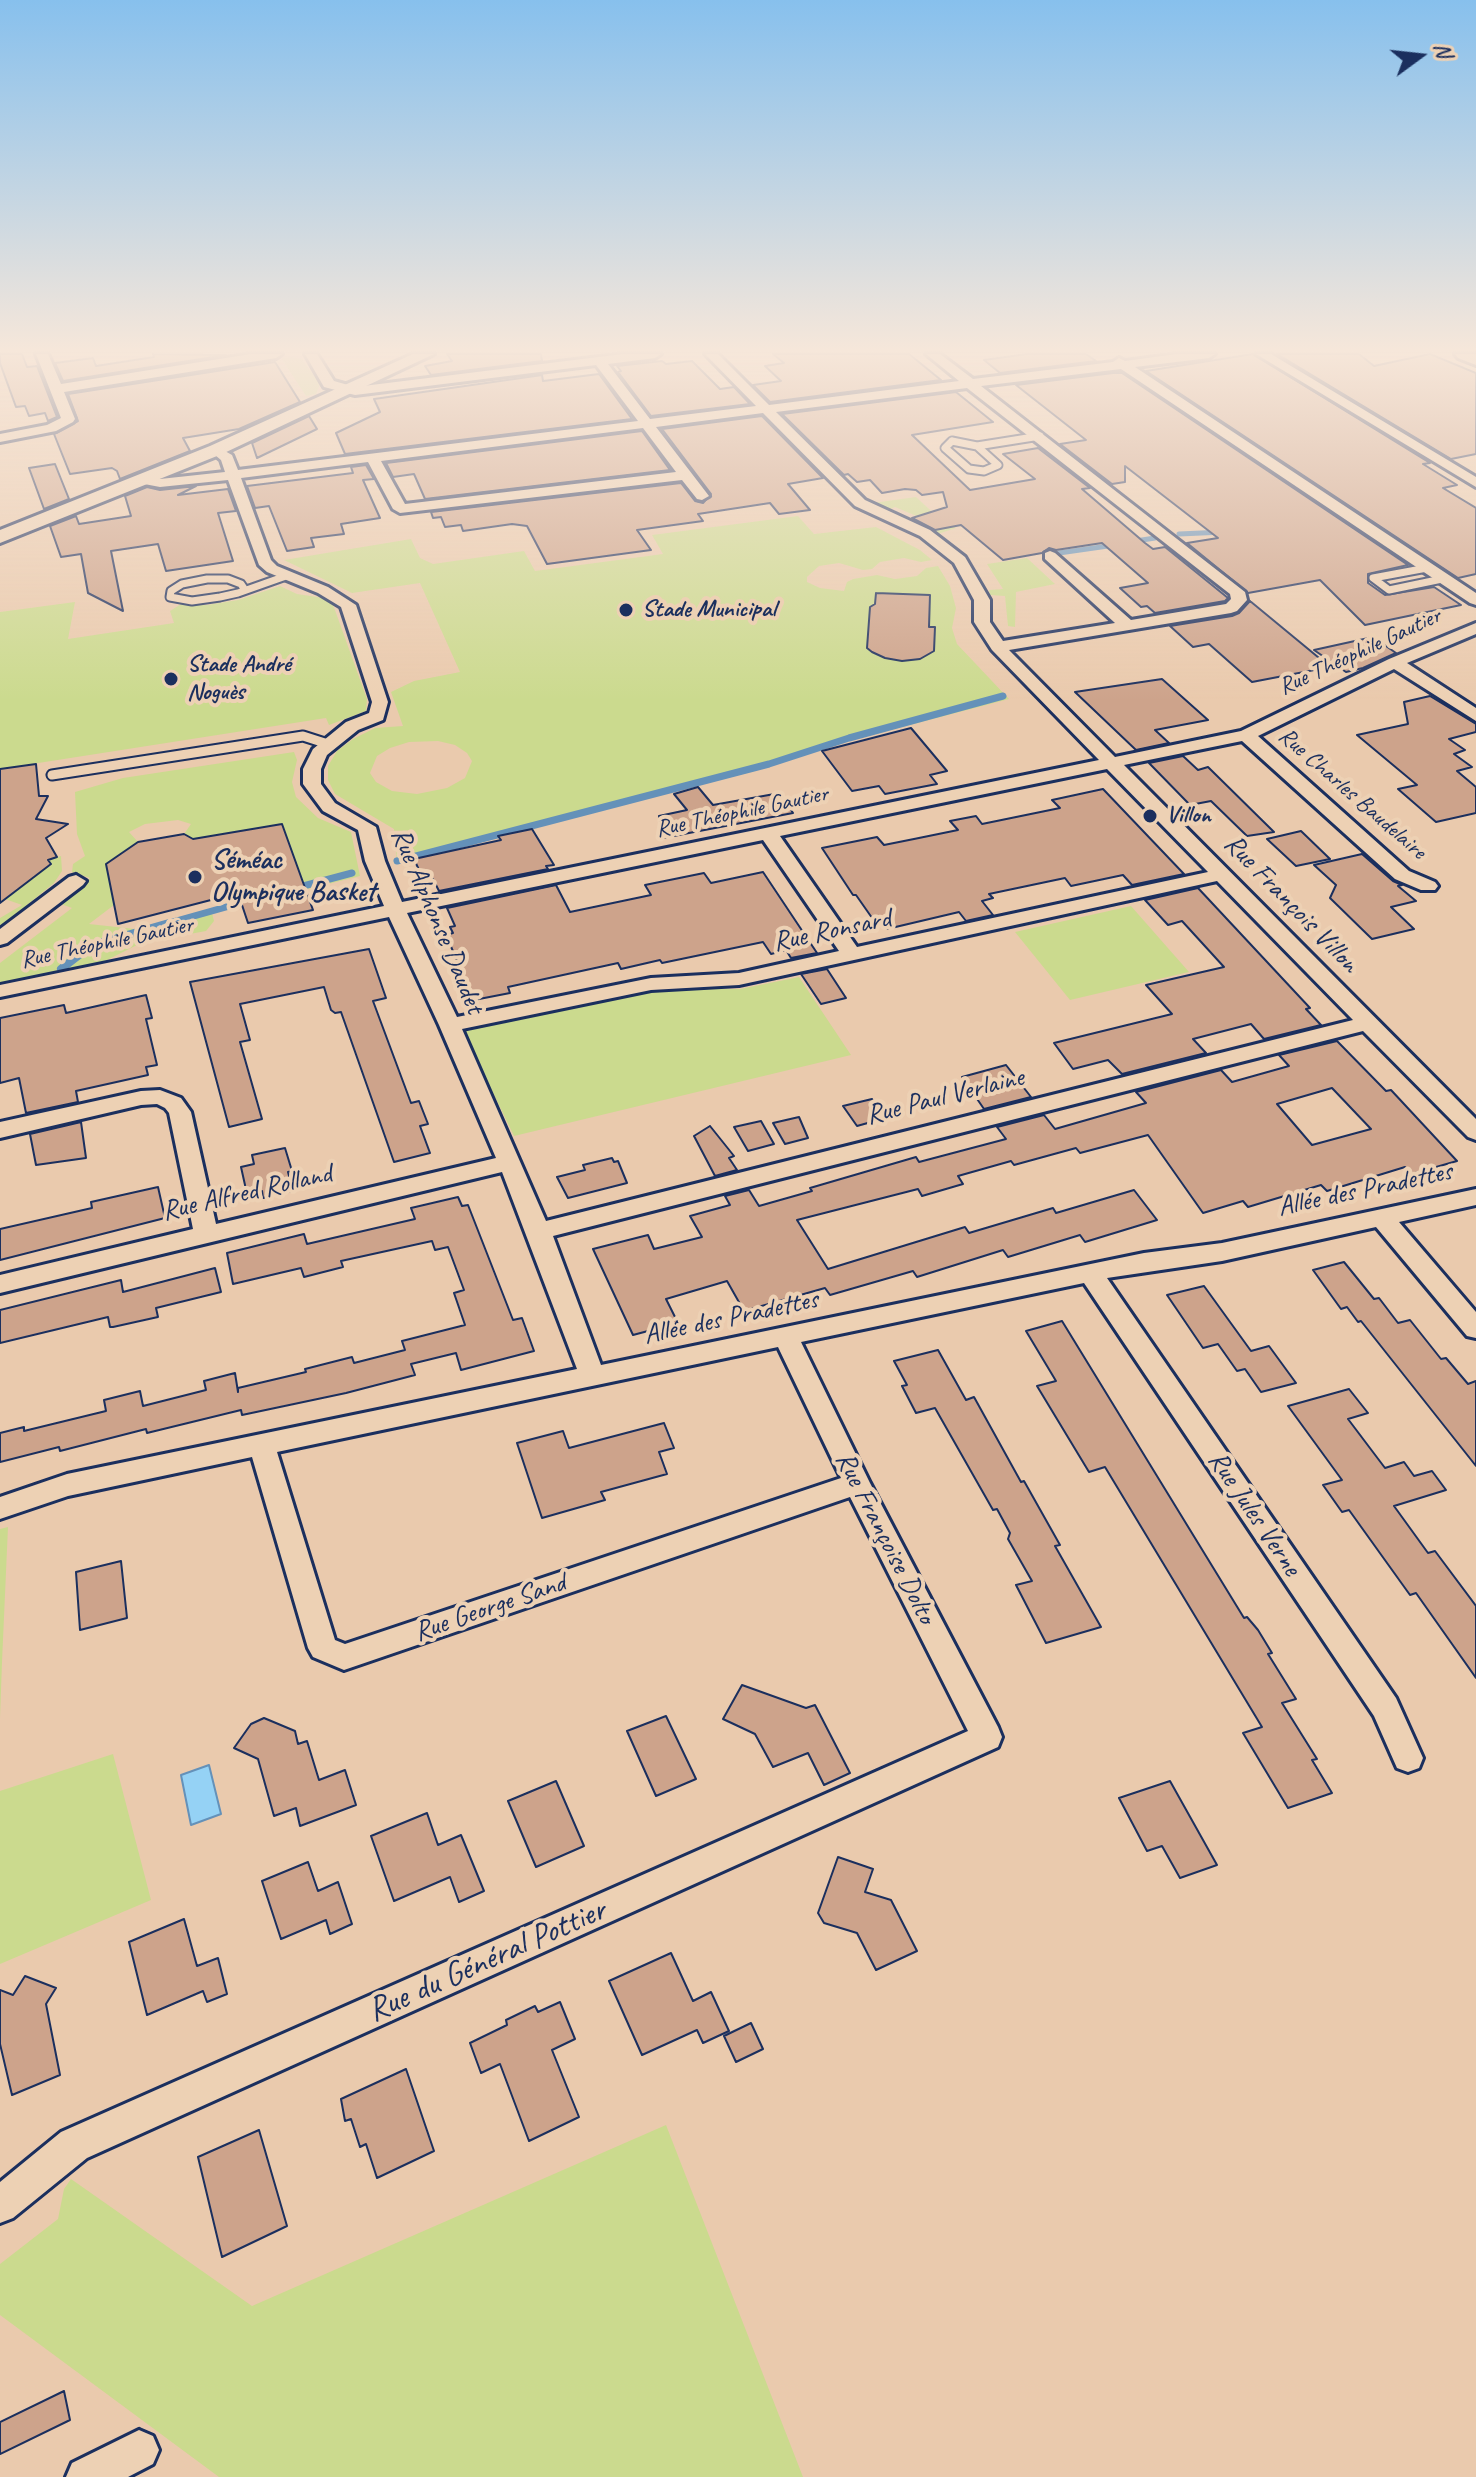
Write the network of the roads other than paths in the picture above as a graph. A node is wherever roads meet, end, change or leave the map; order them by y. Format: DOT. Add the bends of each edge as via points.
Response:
graph roads {
  1 [pos="169,470"];
  2 [pos="231,470"];
  3 [pos="278,470"];
  4 [pos="379,470"];
  5 [pos="681,470"];
  6 [pos="827,470"];
  7 [pos="1082,470"];
  8 [pos="1280,470"];
  9 [pos="1454,470"];
  10 [pos="233,475"];
  11 [pos="685,475"];
  12 [pos="144,480"];
  13 [pos="1476,483"];
  14 [pos="702,496"];
  15 [pos="0,537"];
  16 [pos="1050,556"];
  17 [pos="1427,568"];
  18 [pos="286,576"];
  19 [pos="1442,579"];
  20 [pos="245,590"];
  21 [pos="1476,600"];
  22 [pos="1127,625"];
  23 [pos="1476,628"];
  24 [pos="998,647"];
  25 [pos="1395,662"];
  26 [pos="1476,716"];
  27 [pos="1246,735"];
  28 [pos="328,744"];
  29 [pos="1114,764"];
  30 [pos="52,775"];
  31 [pos="768,833"];
  32 [pos="1223,874"];
  33 [pos="76,881"];
  34 [pos="1428,886"];
  35 [pos="396,910"];
  36 [pos="0,939"];
  37 [pos="852,955"];
  38 [pos="0,991"];
  39 [pos="1367,1023"];
  40 [pos="450,1025"];
  41 [pos="0,1130"];
  42 [pos="1476,1132"];
  43 [pos="508,1163"];
  44 [pos="1476,1197"];
  45 [pos="1381,1217"];
  46 [pos="539,1231"];
  47 [pos="206,1233"];
  48 [pos="1091,1274"];
  49 [pos="0,1284"];
  50 [pos="1476,1329"];
  51 [pos="786,1337"];
  52 [pos="593,1377"];
  53 [pos="262,1445"];
  54 [pos="857,1484"];
  55 [pos="0,1508"];
  56 [pos="987,1737"];
  57 [pos="1408,1758"];
  58 [pos="0,2205"];
  59 [pos="139,2450"];
  60 [pos="86,2477"];
  1 -- 12 [label="street"];
  2 -- 10 [label="street"];
  3 -- 10 [label="street"];
  4 -- 11 [label="street" via="400,509"];
  5 -- 11 [label="street"];
  6 -- 24 [label="street" via="860,503 925,533 960,560 982,600 982,622"];
  7 -- 22 [label="street" via="1237,592 1239,600 1231,608"];
  8 -- 17 [label="street"];
  9 -- 13 [label="street"];
  10 -- 12 [label="street"];
  10 -- 18 [label="street" via="264,562"];
  11 -- 14 [label="street"];
  12 -- 15 [label="street"];
  16 -- 22 [label="street"];
  17 -- 19 [label="street"];
  17 -- 19 [label="lane" via="1373,578 1389,590"];
  18 -- 20 [label="lane"];
  18 -- 28 [label="street" via="348,605 377,689 377,716"];
  19 -- 21 [label="street"];
  20 -- 20 [label="lane" via="192,601 170,597 182,584 207,579 228,579"];
  22 -- 24 [label="street"];
  23 -- 25 [label="street, Rue Théophile Gautier"];
  24 -- 29 [label="street, Rue François Villon"];
  25 -- 26 [label="street"];
  25 -- 27 [label="street, Rue Théophile Gautier"];
  27 -- 29 [label="street, Rue Théophile Gautier"];
  27 -- 34 [label="street, Rue Charles Baudelaire" via="1402,875"];
  28 -- 30 [label="lane" via="303,736"];
  28 -- 35 [label="street, Rue Alphonse Daudet" via="312,769 312,784 329,807 367,827"];
  29 -- 31 [label="street, Rue Théophile Gautier"];
  29 -- 32 [label="street, Rue François Villon"];
  31 -- 35 [label="street, Rue Théophile Gautier"];
  31 -- 37 [label="street"];
  32 -- 37 [label="street, Rue Ronsard"];
  32 -- 39 [label="street, Rue François Villon"];
  33 -- 36 [label="street"];
  35 -- 38 [label="street, Rue Théophile Gautier"];
  35 -- 40 [label="street, Rue Alphonse Daudet"];
  37 -- 40 [label="street, Rue Ronsard" via="739,979 651,984"];
  39 -- 42 [label="street, Rue François Villon"];
  39 -- 46 [label="street, Rue Paul Verlaine"];
  40 -- 43 [label="street, Rue Alphonse Daudet"];
  41 -- 47 [label="street" via="141,1098 173,1103 180,1112"];
  43 -- 46 [label="street, Rue Alphonse Daudet"];
  43 -- 47 [label="street, Rue Alfred Rolland"];
  44 -- 45 [label="street, Allée des Pradettes"];
  45 -- 48 [label="street, Allée des Pradettes"];
  45 -- 50 [label="street"];
  46 -- 52 [label="street, Rue Alphonse Daudet"];
  47 -- 49 [label="street, Rue Alfred Rolland"];
  48 -- 51 [label="street, Allée des Pradettes"];
  48 -- 57 [label="street, Rue Jules Verne" via="1385,1707"];
  51 -- 52 [label="street, Allée des Pradettes"];
  51 -- 54 [label="street, Rue Françoise Dolto"];
  52 -- 53 [label="street, Allée des Pradettes"];
  53 -- 54 [label="street, Rue George Sand" via="323,1648 344,1657"];
  53 -- 55 [label="street, Allée des Pradettes" via="67,1485"];
  54 -- 56 [label="street, Rue Françoise Dolto"];
  56 -- 58 [label="street, Rue du Général Pottier" via="74,2145"];
  59 -- 60 [label="street"];
}
